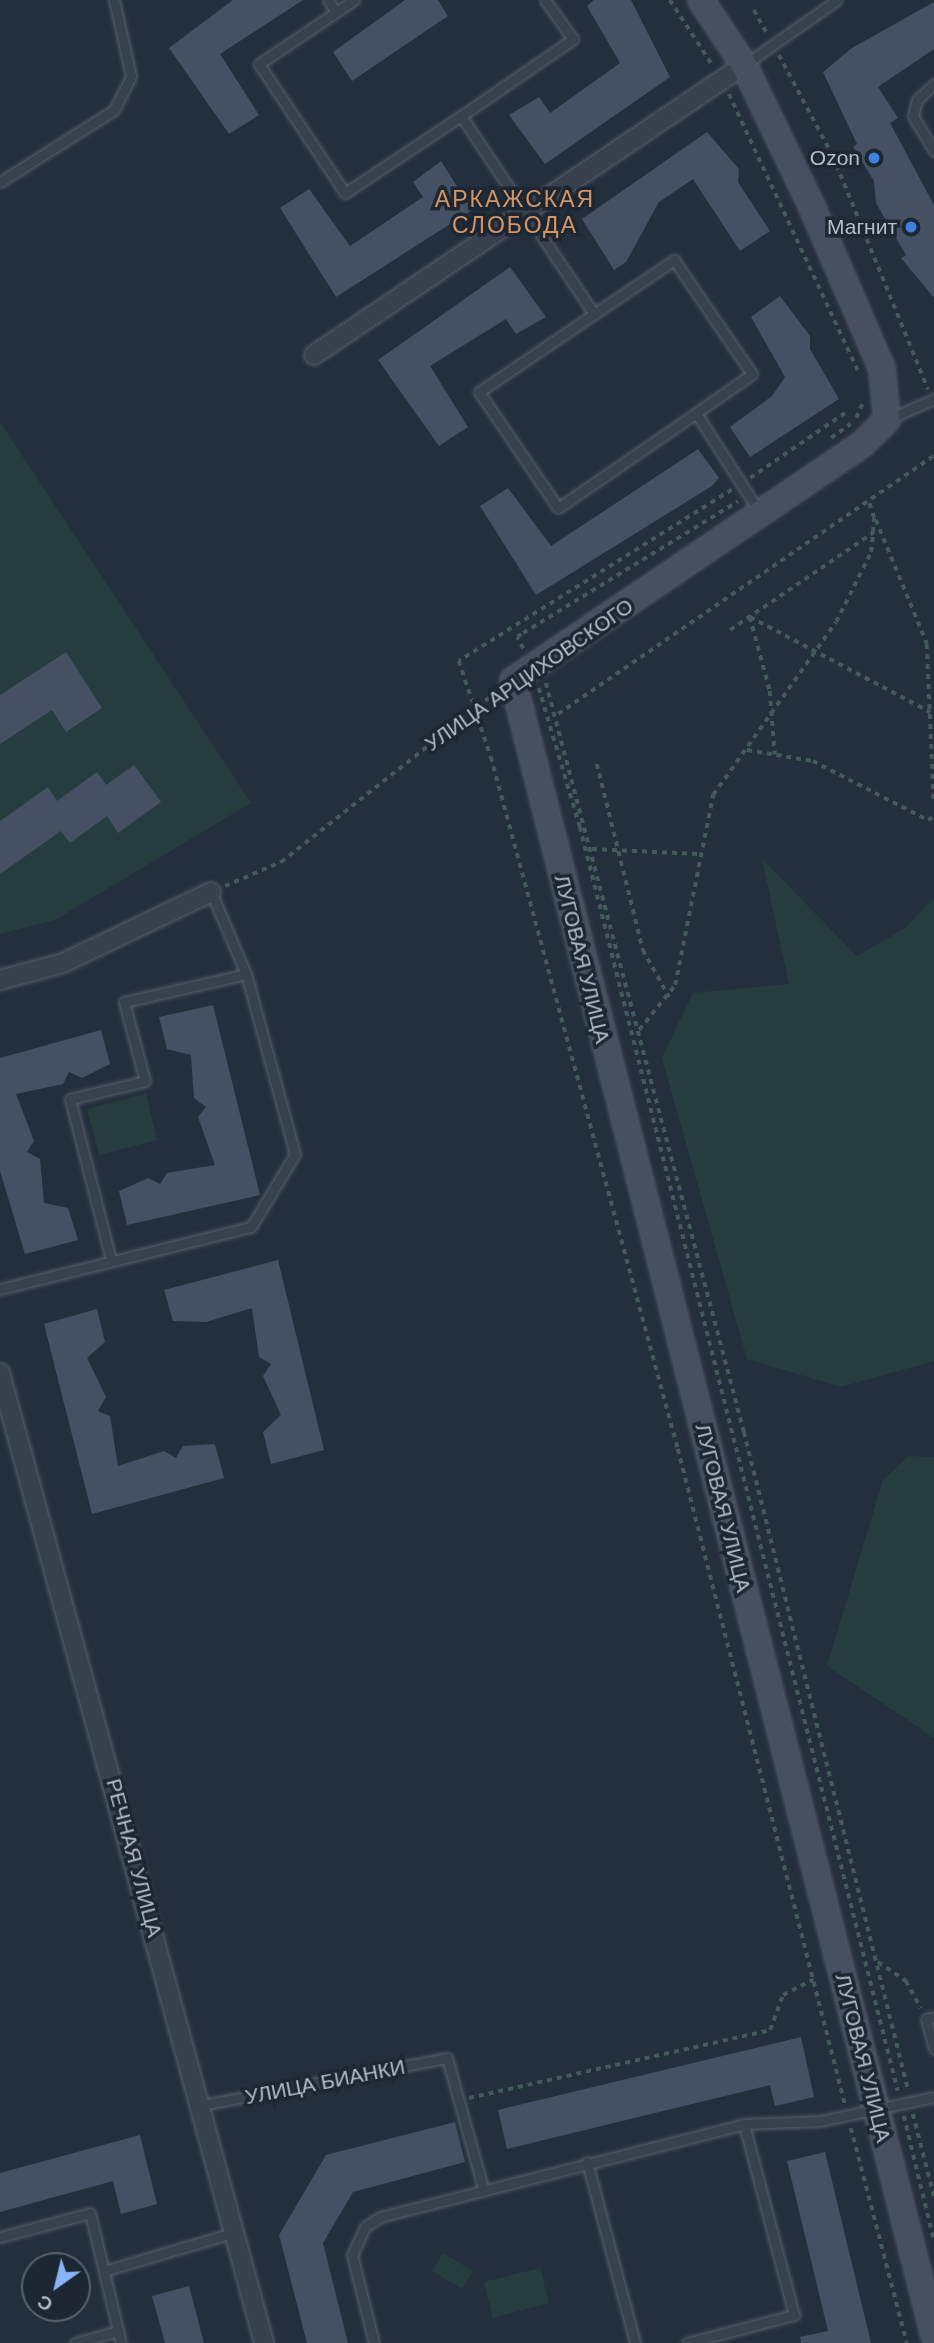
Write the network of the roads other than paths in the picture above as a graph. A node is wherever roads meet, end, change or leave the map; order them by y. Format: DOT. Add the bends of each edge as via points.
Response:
graph roads {
  1 [pos="114,0"];
  2 [pos="328,0"];
  3 [pos="354,0"];
  4 [pos="545,0"];
  5 [pos="701,0"];
  6 [pos="838,0"];
  7 [pos="336,12"];
  8 [pos="744,65"];
  9 [pos="934,84"];
  10 [pos="461,116"];
  11 [pos="934,151"];
  12 [pos="0,183"];
  13 [pos="528,215"];
  14 [pos="594,314"];
  15 [pos="314,355"];
  16 [pos="933,400"];
  17 [pos="696,413"];
  18 [pos="887,420"];
  19 [pos="755,505"];
  20 [pos="529,672"];
  21 [pos="211,892"];
  22 [pos="246,974"];
  23 [pos="0,980"];
  24 [pos="111,1260"];
  25 [pos="0,1289"];
  26 [pos="0,1373"];
  27 [pos="930,2018"];
  28 [pos="934,2049"];
  29 [pos="934,2097"];
  30 [pos="202,2105"];
  31 [pos="876,2110"];
  32 [pos="744,2124"];
  33 [pos="587,2162"];
  34 [pos="483,2188"];
  35 [pos="236,2232"];
  36 [pos="0,2237"];
  37 [pos="104,2271"];
  38 [pos="118,2331"];
  39 [pos="934,2335"];
  40 [pos="75,2343"];
  41 [pos="121,2343"];
  42 [pos="264,2343"];
  43 [pos="374,2343"];
  44 [pos="635,2343"];
  45 [pos="687,2343"];
  1 -- 12 [label="lane" via="131,76 114,110"];
  2 -- 7 [label="lane"];
  3 -- 7 [label="lane"];
  4 -- 10 [label="lane" via="573,39"];
  5 -- 8 [label="street"];
  6 -- 8 [label="lane"];
  7 -- 10 [label="lane" via="259,64 345,194"];
  8 -- 13 [label="street"];
  8 -- 18 [label="street" via="882,369"];
  9 -- 11 [label="lane" via="917,100 913,116"];
  10 -- 13 [label="lane"];
  13 -- 14 [label="lane"];
  13 -- 15 [label="street"];
  14 -- 17 [label="lane" via="674,260 752,374"];
  14 -- 17 [label="lane" via="479,392 558,508"];
  16 -- 18 [label="lane, УЛИЦА АРЦИХОВСКОГО"];
  17 -- 19 [label="lane"];
  18 -- 19 [label="street, УЛИЦА АРЦИХОВСКОГО" via="861,446"];
  19 -- 20 [label="street, УЛИЦА АРЦИХОВСКОГО"];
  20 -- 31 [label="street, ЛУГОВАЯ УЛИЦА"];
  21 -- 22 [label="lane"];
  21 -- 23 [label="street" via="63,963"];
  22 -- 24 [label="lane" via="295,1154 250,1227"];
  22 -- 24 [label="lane" via="124,1003 145,1081 70,1099"];
  24 -- 25 [label="lane"];
  26 -- 30 [label="street, РЕЧНАЯ УЛИЦА"];
  27 -- 28 [label="lane"];
  29 -- 31 [label="lane"];
  30 -- 34 [label="lane, УЛИЦА БИАНКИ" via="447,2058"];
  30 -- 35 [label="street, РЕЧНАЯ УЛИЦА"];
  31 -- 32 [label="lane"];
  31 -- 39 [label="street, ЛУГОВАЯ УЛИЦА"];
  32 -- 33 [label="lane"];
  32 -- 45 [label="lane" via="794,2315"];
  33 -- 34 [label="lane"];
  33 -- 44 [label="lane"];
  34 -- 43 [label="lane" via="380,2217 365,2227 352,2255"];
  35 -- 37 [label="lane"];
  35 -- 42 [label="street, РЕЧНАЯ УЛИЦА"];
  36 -- 37 [label="lane" via="90,2213"];
  37 -- 38 [label="lane"];
  38 -- 40 [label="lane"];
  38 -- 41 [label="lane"];
}
